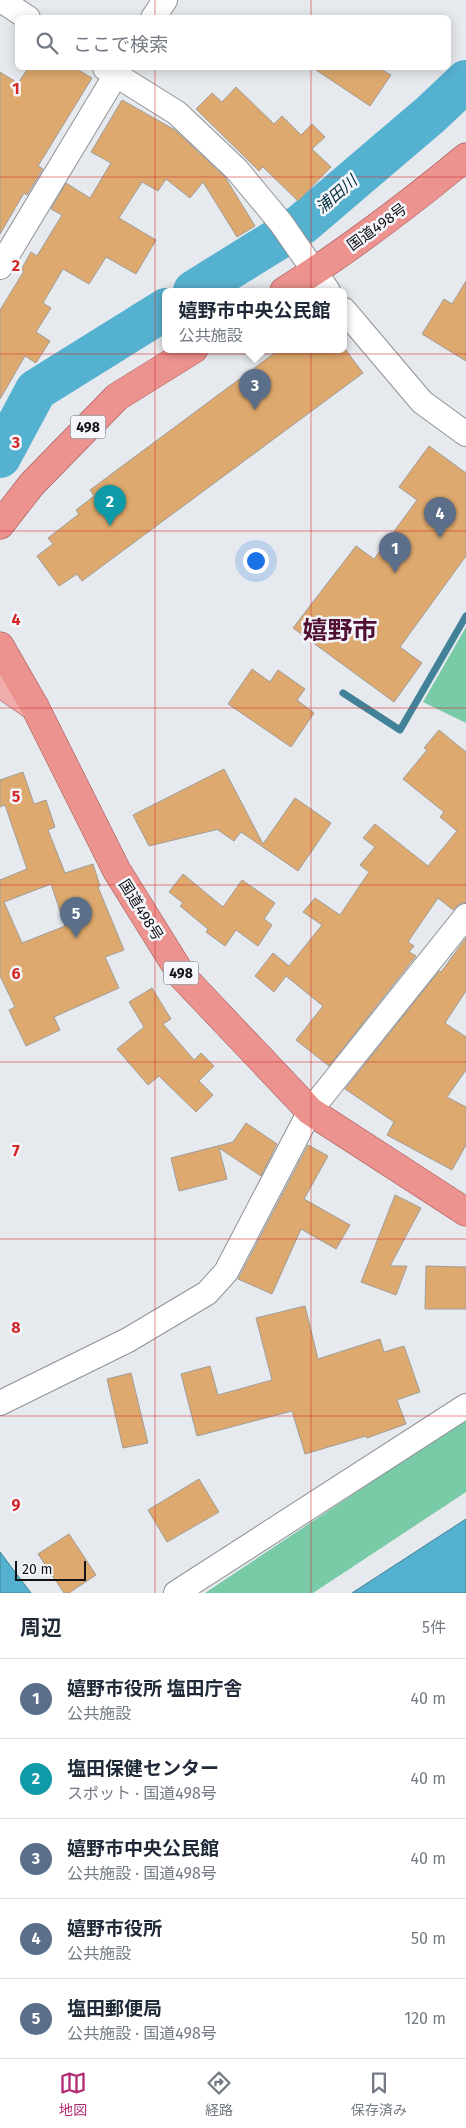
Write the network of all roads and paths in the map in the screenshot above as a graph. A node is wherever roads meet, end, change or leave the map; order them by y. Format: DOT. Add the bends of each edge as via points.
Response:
graph roads {
  1 [pos="1,0"];
  2 [pos="165,0"];
  3 [pos="24,15"];
  4 [pos="155,15"];
  5 [pos="113,70"];
  6 [pos="466,157"];
  7 [pos="0,267"];
  8 [pos="322,281"];
  9 [pos="295,288"];
  10 [pos="347,314"];
  11 [pos="188,353"];
  12 [pos="466,434"];
  13 [pos="0,525"];
  14 [pos="0,646"];
  15 [pos="0,683"];
  16 [pos="35,706"];
  17 [pos="466,916"];
  18 [pos="310,1111"];
  19 [pos="466,1212"];
  20 [pos="0,1404"];
  21 [pos="466,1406"];
  22 [pos="176,1593"];
  1 -- 3 [label="street"];
  2 -- 4 [label="street"];
  5 -- 7 [label="street"];
  5 -- 8 [label="street" via="177,113 237,170 281,223"];
  6 -- 8 [label="highway, 国道498号"];
  8 -- 9 [label="highway, 国道498号"];
  10 -- 12 [label="street" via="422,402"];
  11 -- 13 [label="highway, 498" via="117,398 32,484"];
  14 -- 16 [label="highway, 国道498号 / 498"];
  15 -- 16 [label="main road"];
  16 -- 18 [label="highway, 国道498号 / 498" via="117,870 183,977"];
  17 -- 18 [label="street"];
  18 -- 19 [label="highway, 国道498号 / 498"];
  18 -- 20 [label="street" via="226,1272 207,1293 128,1340"];
  21 -- 22 [label="street"];
}
